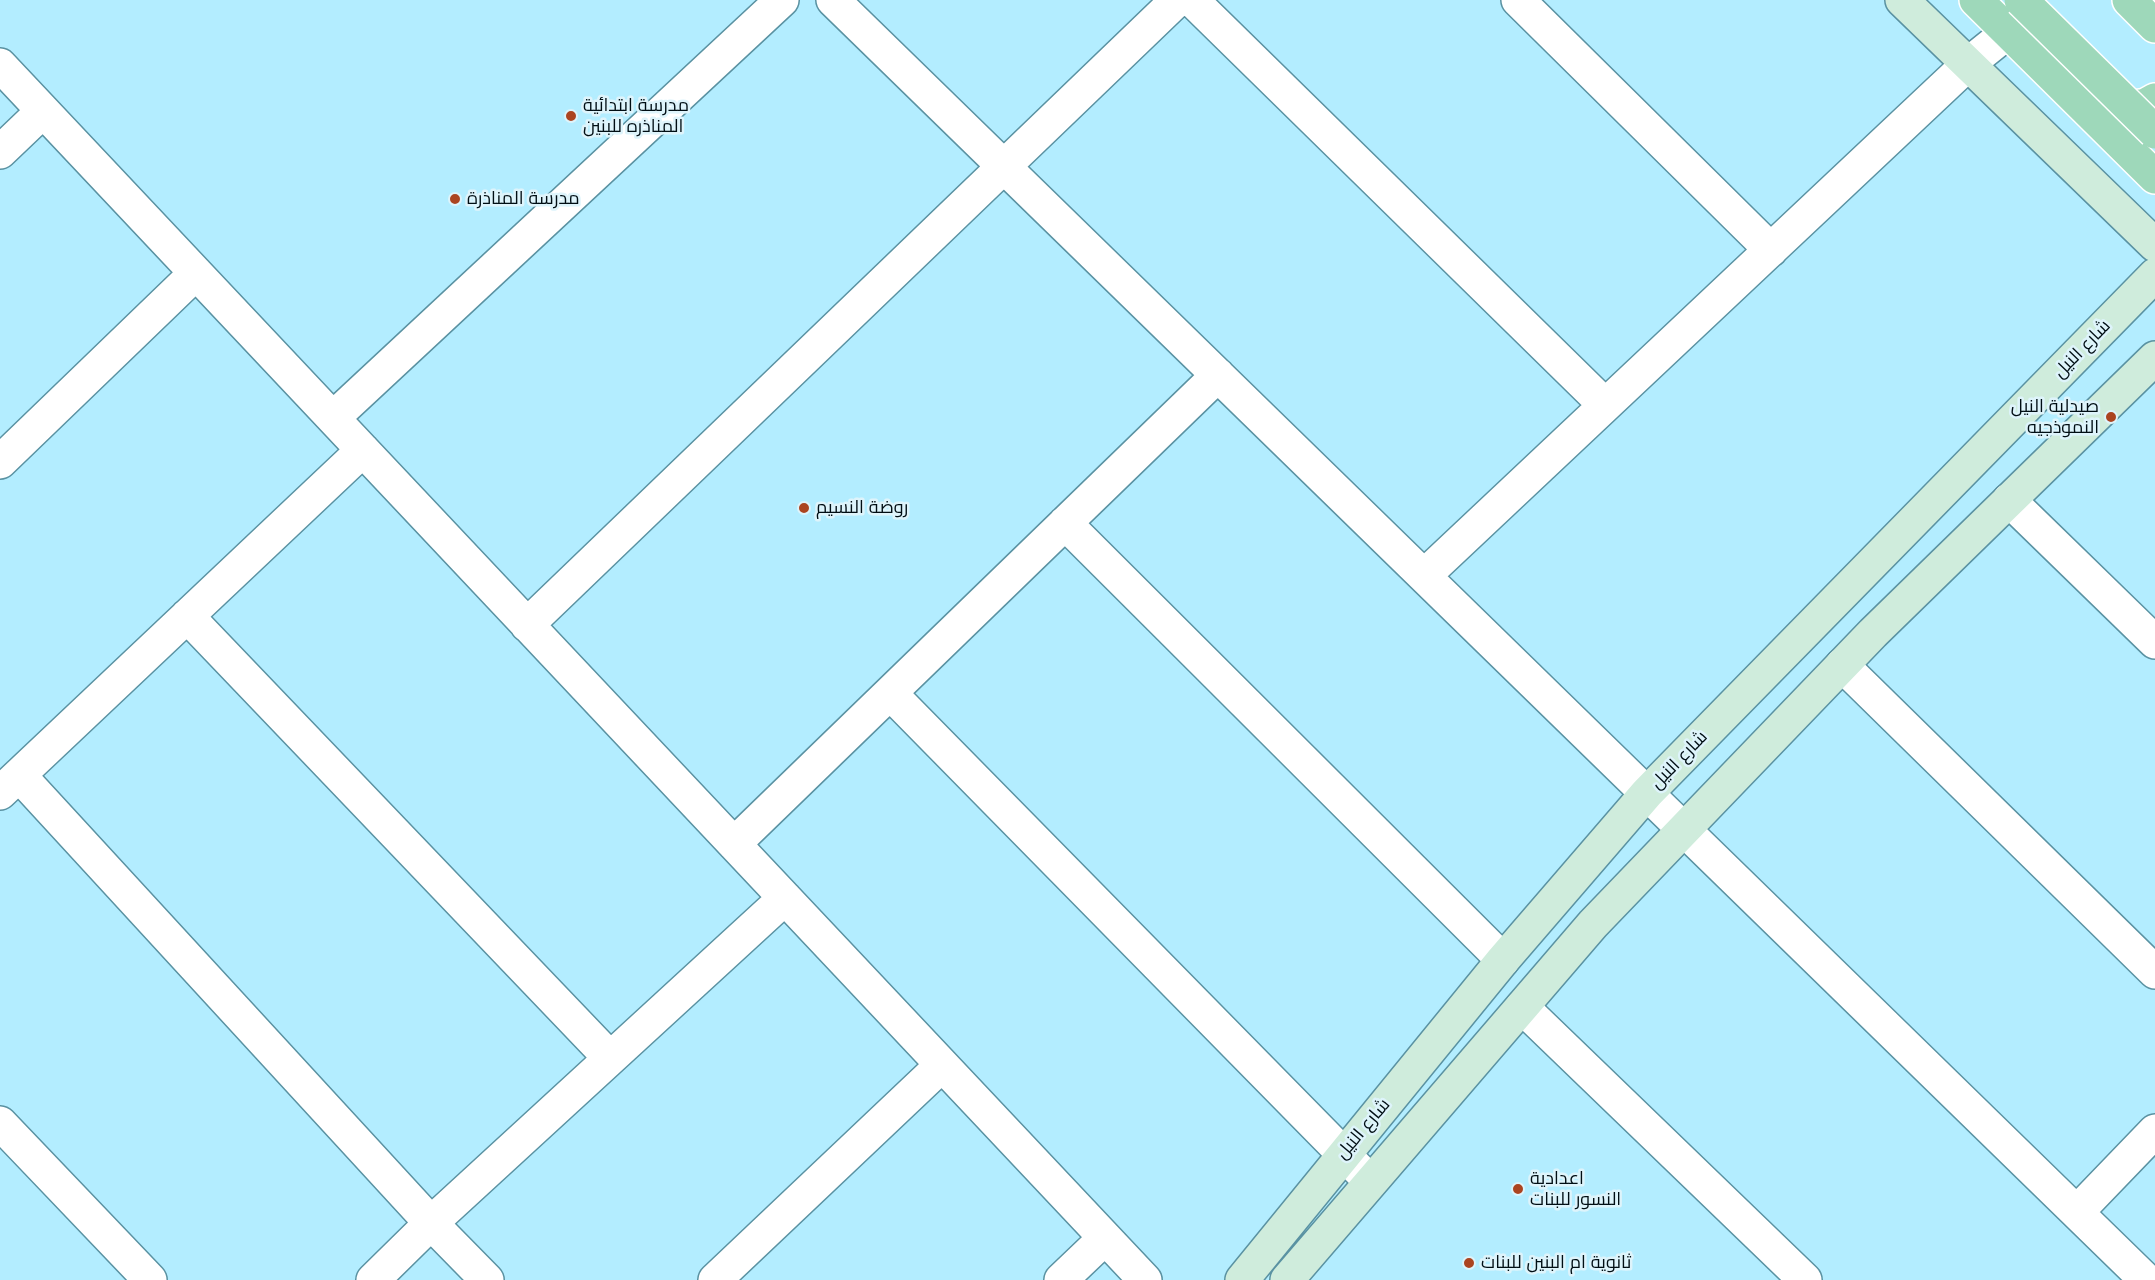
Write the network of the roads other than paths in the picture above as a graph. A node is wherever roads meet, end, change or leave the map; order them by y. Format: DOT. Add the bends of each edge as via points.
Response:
graph roads {
  1 [pos="782,0"];
  2 [pos="1177,0"];
  3 [pos="1192,0"];
  4 [pos="1518,0"];
  5 [pos="1902,0"];
  6 [pos="1976,0"];
  7 [pos="2020,0"];
  8 [pos="2129,0"];
  9 [pos="838,2"];
  10 [pos="2155,26"];
  11 [pos="2008,32"];
  12 [pos="2037,61"];
  13 [pos="0,65"];
  14 [pos="1967,65"];
  15 [pos="2155,100"];
  16 [pos="43,111"];
  17 [pos="2155,132"];
  18 [pos="0,152"];
  19 [pos="1003,165"];
  20 [pos="2155,177"];
  21 [pos="2155,245"];
  22 [pos="1771,250"];
  23 [pos="196,273"];
  24 [pos="2155,275"];
  25 [pos="2155,358"];
  26 [pos="1218,375"];
  27 [pos="1605,405"];
  28 [pos="333,418"];
  29 [pos="363,450"];
  30 [pos="0,462"];
  31 [pos="2009,500"];
  32 [pos="1065,523"];
  33 [pos="1424,576"];
  34 [pos="187,616"];
  35 [pos="527,625"];
  36 [pos="2155,642"];
  37 [pos="1842,665"];
  38 [pos="890,693"];
  39 [pos="9,784"];
  40 [pos="1647,794"];
  41 [pos="1683,831"];
  42 [pos="734,844"];
  43 [pos="785,898"];
  44 [pos="1503,960"];
  45 [pos="2155,972"];
  46 [pos="1522,1006"];
  47 [pos="610,1058"];
  48 [pos="942,1065"];
  49 [pos="0,1123"];
  50 [pos="2155,1131"];
  51 [pos="1342,1155"];
  52 [pos="1370,1182"];
  53 [pos="2077,1212"];
  54 [pos="430,1223"];
  55 [pos="1105,1238"];
  56 [pos="150,1280"];
  57 [pos="373,1280"];
  58 [pos="486,1280"];
  59 [pos="715,1280"];
  60 [pos="1061,1280"];
  61 [pos="1144,1280"];
  62 [pos="1242,1280"];
  63 [pos="1287,1280"];
  64 [pos="1805,1280"];
  65 [pos="2146,1280"];
  1 -- 28 [label="street"];
  2 -- 19 [label="street"];
  3 -- 27 [label="street"];
  4 -- 22 [label="street"];
  5 -- 14 [label="main road"];
  6 -- 11 [label="main road"];
  7 -- 17 [label="main road, bridge"];
  8 -- 10 [label="main road"];
  9 -- 19 [label="street"];
  11 -- 12 [label="main road"];
  11 -- 14 [label="street"];
  12 -- 15 [label="main road" via="2091,100 2120,110"];
  12 -- 20 [label="main road"];
  13 -- 16 [label="street"];
  14 -- 21 [label="main road"];
  14 -- 22 [label="street"];
  16 -- 18 [label="street"];
  16 -- 23 [label="street"];
  19 -- 26 [label="street"];
  19 -- 35 [label="street"];
  22 -- 27 [label="street"];
  23 -- 28 [label="street"];
  23 -- 30 [label="street"];
  24 -- 40 [label="main road, شارع النيل"];
  25 -- 31 [label="main road"];
  26 -- 32 [label="street"];
  26 -- 33 [label="street"];
  27 -- 33 [label="street"];
  28 -- 29 [label="street"];
  29 -- 34 [label="street"];
  29 -- 35 [label="street"];
  31 -- 36 [label="street"];
  31 -- 37 [label="main road"];
  32 -- 38 [label="street"];
  32 -- 44 [label="street"];
  33 -- 40 [label="street"];
  34 -- 39 [label="street"];
  34 -- 47 [label="street"];
  35 -- 42 [label="street"];
  37 -- 41 [label="main road"];
  37 -- 45 [label="street"];
  38 -- 42 [label="street"];
  38 -- 51 [label="street"];
  39 -- 54 [label="street"];
  40 -- 41 [label="street"];
  40 -- 44 [label="main road, شارع النيل"];
  41 -- 46 [label="main road" via="1593,924"];
  41 -- 53 [label="street"];
  42 -- 43 [label="street"];
  43 -- 47 [label="street"];
  43 -- 48 [label="street"];
  44 -- 51 [label="main road, شارع النيل"];
  46 -- 52 [label="main road"];
  46 -- 64 [label="street"];
  47 -- 54 [label="street"];
  48 -- 55 [label="street"];
  48 -- 59 [label="street"];
  49 -- 56 [label="street"];
  50 -- 53 [label="street"];
  51 -- 52 [label="street"];
  51 -- 62 [label="main road, شارع النيل"];
  52 -- 63 [label="main road"];
  53 -- 65 [label="street"];
  54 -- 57 [label="street"];
  54 -- 58 [label="street"];
  55 -- 60 [label="street"];
  55 -- 61 [label="street"];
}
